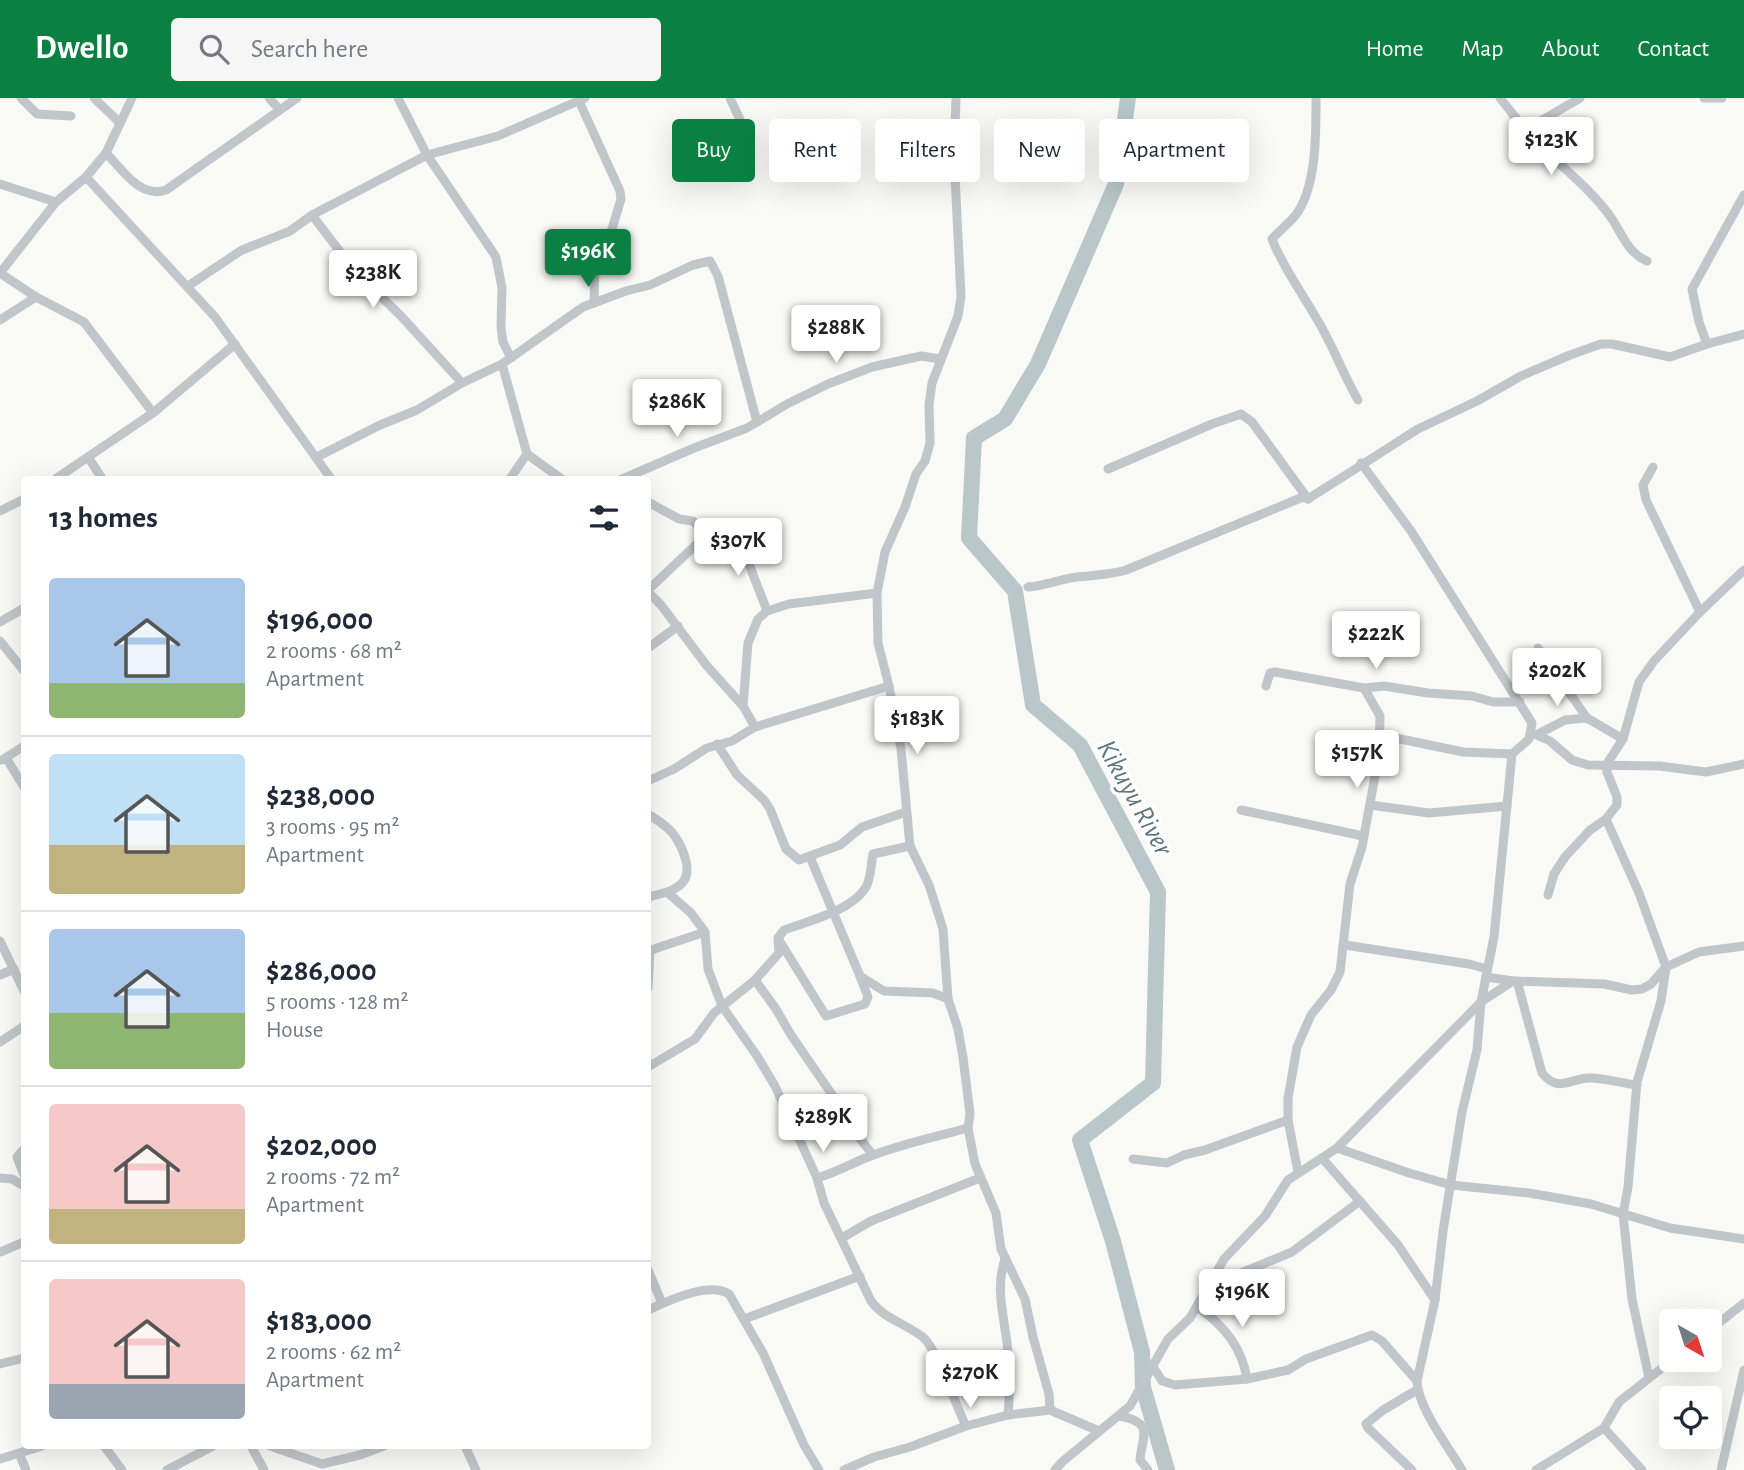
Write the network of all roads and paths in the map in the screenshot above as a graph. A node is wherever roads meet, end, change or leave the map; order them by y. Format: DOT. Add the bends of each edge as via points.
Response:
graph roads {
  1 [pos="21,98"];
  2 [pos="94,98"];
  3 [pos="132,98"];
  4 [pos="268,98"];
  5 [pos="297,98"];
  6 [pos="398,98"];
  7 [pos="730,98"];
  8 [pos="956,98"];
  9 [pos="1316,98"];
  10 [pos="1500,98"];
  11 [pos="1580,98"];
  12 [pos="1704,98"];
  13 [pos="1722,98"];
  14 [pos="577,100"];
  15 [pos="279,109"];
  16 [pos="71,116"];
  17 [pos="740,119"];
  18 [pos="120,123"];
  19 [pos="1531,132"];
  20 [pos="106,152"];
  21 [pos="427,155"];
  22 [pos="86,177"];
  23 [pos="0,184"];
  24 [pos="1744,195"];
  25 [pos="57,202"];
  26 [pos="312,215"];
  27 [pos="1647,261"];
  28 [pos="0,273"];
  29 [pos="188,286"];
  30 [pos="36,298"];
  31 [pos="594,303"];
  32 [pos="0,320"];
  33 [pos="1744,334"];
  34 [pos="234,344"];
  35 [pos="1707,344"];
  36 [pos="940,359"];
  37 [pos="507,361"];
  38 [pos="461,383"];
  39 [pos="1358,400"];
  40 [pos="153,413"];
  41 [pos="757,422"];
  42 [pos="527,454"];
  43 [pos="88,457"];
  44 [pos="317,457"];
  45 [pos="1361,463"];
  46 [pos="1654,467"];
  47 [pos="1108,470"];
  48 [pos="60,476"];
  49 [pos="100,476"];
  50 [pos="329,476"];
  51 [pos="512,476"];
  52 [pos="557,476"];
  53 [pos="630,476"];
  54 [pos="1308,499"];
  55 [pos="21,500"];
  56 [pos="651,504"];
  57 [pos="0,511"];
  58 [pos="710,537"];
  59 [pos="1744,569"];
  60 [pos="1028,587"];
  61 [pos="651,588"];
  62 [pos="877,593"];
  63 [pos="651,594"];
  64 [pos="21,610"];
  65 [pos="767,611"];
  66 [pos="1700,612"];
  67 [pos="0,622"];
  68 [pos="678,626"];
  69 [pos="0,641"];
  70 [pos="651,646"];
  71 [pos="1538,648"];
  72 [pos="21,653"];
  73 [pos="13,657"];
  74 [pos="21,667"];
  75 [pos="1266,686"];
  76 [pos="889,687"];
  77 [pos="1364,688"];
  78 [pos="1520,702"];
  79 [pos="743,706"];
  80 [pos="1587,718"];
  81 [pos="755,727"];
  82 [pos="1535,734"];
  83 [pos="1381,735"];
  84 [pos="1623,739"];
  85 [pos="717,744"];
  86 [pos="21,748"];
  87 [pos="1512,754"];
  88 [pos="3,759"];
  89 [pos="1744,764"];
  90 [pos="1606,765"];
  91 [pos="651,780"];
  92 [pos="21,783"];
  93 [pos="1370,805"];
  94 [pos="1507,806"];
  95 [pos="1241,810"];
  96 [pos="906,812"];
  97 [pos="651,816"];
  98 [pos="1606,819"];
  99 [pos="1363,836"];
  100 [pos="910,846"];
  101 [pos="810,857"];
  102 [pos="667,892"];
  103 [pos="1548,895"];
  104 [pos="651,896"];
  105 [pos="833,912"];
  106 [pos="705,932"];
  107 [pos="778,938"];
  108 [pos="0,941"];
  109 [pos="1345,945"];
  110 [pos="1744,946"];
  111 [pos="651,949"];
  112 [pos="1666,967"];
  113 [pos="15,969"];
  114 [pos="1486,973"];
  115 [pos="0,975"];
  116 [pos="860,976"];
  117 [pos="755,980"];
  118 [pos="1515,981"];
  119 [pos="21,984"];
  120 [pos="948,999"];
  121 [pos="1481,1002"];
  122 [pos="722,1006"];
  123 [pos="21,1028"];
  124 [pos="0,1042"];
  125 [pos="651,1065"];
  126 [pos="1637,1085"];
  127 [pos="1288,1120"];
  128 [pos="968,1128"];
  129 [pos="1336,1148"];
  130 [pos="873,1155"];
  131 [pos="1133,1158"];
  132 [pos="1322,1158"];
  133 [pos="1298,1172"];
  134 [pos="0,1178"];
  135 [pos="817,1178"];
  136 [pos="980,1178"];
  137 [pos="21,1184"];
  138 [pos="1451,1185"];
  139 [pos="1360,1201"];
  140 [pos="1623,1214"];
  141 [pos="842,1238"];
  142 [pos="1744,1240"];
  143 [pos="21,1243"];
  144 [pos="0,1252"];
  145 [pos="1005,1259"];
  146 [pos="860,1276"];
  147 [pos="651,1277"];
  148 [pos="1205,1294"];
  149 [pos="1435,1300"];
  150 [pos="662,1303"];
  151 [pos="1744,1303"];
  152 [pos="1197,1307"];
  153 [pos="651,1308"];
  154 [pos="744,1319"];
  155 [pos="1722,1320"];
  156 [pos="21,1359"];
  157 [pos="0,1364"];
  158 [pos="1154,1368"];
  159 [pos="1659,1370"];
  160 [pos="1744,1370"];
  161 [pos="1247,1378"];
  162 [pos="1648,1378"];
  163 [pos="1417,1386"];
  164 [pos="1050,1409"];
  165 [pos="1008,1415"];
  166 [pos="1120,1416"];
  167 [pos="966,1426"];
  168 [pos="1604,1428"];
  169 [pos="1099,1431"];
  170 [pos="32,1449"];
  171 [pos="106,1449"];
  172 [pos="207,1449"];
  173 [pos="253,1449"];
  174 [pos="279,1449"];
  175 [pos="376,1449"];
  176 [pos="466,1449"];
  177 [pos="19,1453"];
  178 [pos="0,1459"];
  179 [pos="323,1464"];
  180 [pos="26,1470"];
  181 [pos="122,1470"];
  182 [pos="167,1470"];
  183 [pos="264,1470"];
  184 [pos="313,1470"];
  185 [pos="475,1470"];
  186 [pos="819,1470"];
  187 [pos="844,1470"];
  188 [pos="1055,1470"];
  189 [pos="1147,1470"];
  190 [pos="1412,1470"];
  191 [pos="1462,1470"];
  192 [pos="1536,1470"];
  193 [pos="1642,1470"];
  194 [pos="1721,1470"];
  1 -- 16 [label="street" via="37,114"];
  2 -- 18 [label="street"];
  3 -- 18 [label="street"];
  4 -- 15 [label="street"];
  5 -- 15 [label="street"];
  6 -- 21 [label="street"];
  7 -- 17 [label="street"];
  8 -- 36 [label="street" via="961,296"];
  9 -- 39 [label="street" via="1307,191 1295,216 1272,239"];
  10 -- 19 [label="street"];
  11 -- 19 [label="street" via="1539,122"];
  12 -- 13 [label="street"];
  14 -- 21 [label="street" via="498,136"];
  14 -- 31 [label="street" via="621,199 612,229 595,259"];
  15 -- 20 [label="street" via="158,192 142,188"];
  18 -- 20 [label="street"];
  19 -- 27 [label="street" via="1607,212 1639,258"];
  20 -- 22 [label="street"];
  21 -- 26 [label="street"];
  21 -- 37 [label="street" via="496,257"];
  22 -- 25 [label="street"];
  22 -- 29 [label="street"];
  23 -- 25 [label="street"];
  24 -- 35 [label="street" via="1692,289"];
  25 -- 28 [label="street"];
  26 -- 29 [label="street" via="290,231 242,250"];
  26 -- 38 [label="street" via="354,270"];
  28 -- 30 [label="street"];
  29 -- 34 [label="street"];
  30 -- 32 [label="street"];
  30 -- 40 [label="street" via="84,322"];
  31 -- 37 [label="street"];
  31 -- 41 [label="street" via="710,261"];
  33 -- 35 [label="street"];
  34 -- 40 [label="street"];
  34 -- 44 [label="street"];
  35 -- 45 [label="street" via="1670,357 1612,344 1591,347 1521,376"];
  36 -- 41 [label="street" via="921,356 872,367 828,384"];
  36 -- 62 [label="street" via="929,405 930,443 889,539"];
  37 -- 38 [label="street"];
  37 -- 42 [label="street"];
  38 -- 44 [label="street" via="417,410"];
  40 -- 43 [label="street"];
  41 -- 53 [label="street"];
  42 -- 51 [label="street"];
  42 -- 52 [label="street"];
  43 -- 48 [label="street"];
  43 -- 49 [label="street"];
  44 -- 50 [label="street"];
  45 -- 54 [label="street"];
  45 -- 78 [label="street" via="1418,542"];
  46 -- 66 [label="street" via="1643,485 1646,500"];
  47 -- 54 [label="street" via="1241,414 1252,422"];
  54 -- 60 [label="street" via="1303,497 1126,569"];
  55 -- 57 [label="street"];
  56 -- 58 [label="street" via="693,521"];
  58 -- 61 [label="street" via="696,544"];
  58 -- 65 [label="street" via="741,537"];
  59 -- 66 [label="street"];
  62 -- 65 [label="street"];
  62 -- 76 [label="street" via="878,643"];
  63 -- 68 [label="street"];
  64 -- 67 [label="street"];
  65 -- 79 [label="street" via="758,619 748,643"];
  66 -- 84 [label="street" via="1639,682"];
  68 -- 70 [label="street"];
  68 -- 79 [label="street"];
  69 -- 73 [label="street"];
  71 -- 80 [label="street"];
  72 -- 73 [label="street"];
  73 -- 74 [label="street"];
  75 -- 77 [label="street" via="1270,673 1275,672"];
  76 -- 81 [label="street"];
  76 -- 96 [label="street" via="901,749"];
  77 -- 78 [label="street" via="1384,685"];
  77 -- 83 [label="street" via="1380,716"];
  78 -- 82 [label="street"];
  79 -- 81 [label="street"];
  80 -- 82 [label="street" via="1565,720"];
  80 -- 84 [label="street"];
  81 -- 85 [label="street"];
  82 -- 87 [label="street"];
  82 -- 90 [label="street" via="1580,764"];
  83 -- 87 [label="street" via="1463,752"];
  83 -- 93 [label="street"];
  84 -- 90 [label="street"];
  85 -- 91 [label="street"];
  85 -- 101 [label="street" via="737,775 770,809 786,849 799,860"];
  86 -- 88 [label="street"];
  87 -- 94 [label="street"];
  88 -- 92 [label="street"];
  89 -- 90 [label="street" via="1706,772"];
  90 -- 98 [label="street" via="1617,805"];
  93 -- 94 [label="street" via="1429,813"];
  93 -- 99 [label="street"];
  94 -- 114 [label="street"];
  95 -- 99 [label="street"];
  96 -- 100 [label="street"];
  96 -- 101 [label="street" via="862,827 840,845"];
  97 -- 102 [label="street" via="675,835 687,863 686,880"];
  98 -- 103 [label="street" via="1565,857"];
  98 -- 112 [label="street"];
  99 -- 109 [label="street" via="1350,884"];
  100 -- 105 [label="street" via="873,855 867,886"];
  100 -- 120 [label="street" via="943,929"];
  101 -- 105 [label="street"];
  102 -- 104 [label="street"];
  102 -- 106 [label="street"];
  105 -- 107 [label="street" via="783,930"];
  105 -- 116 [label="street"];
  106 -- 111 [label="street"];
  106 -- 122 [label="street" via="708,969"];
  107 -- 116 [label="street" via="826,1016 865,1004 868,997"];
  107 -- 117 [label="street" via="779,954"];
  108 -- 113 [label="street"];
  109 -- 114 [label="street" via="1469,964"];
  109 -- 127 [label="street" via="1338,980 1311,1015 1297,1047"];
  110 -- 112 [label="street" via="1699,952"];
  112 -- 118 [label="street" via="1651,984 1632,990 1604,984"];
  112 -- 126 [label="street"];
  113 -- 115 [label="street"];
  113 -- 119 [label="street"];
  114 -- 118 [label="street"];
  114 -- 121 [label="street"];
  116 -- 120 [label="street" via="884,991 933,993"];
  117 -- 122 [label="street"];
  117 -- 130 [label="street"];
  118 -- 121 [label="street"];
  118 -- 126 [label="street" via="1542,1073 1549,1082 1589,1077"];
  120 -- 128 [label="street" via="963,1057"];
  121 -- 129 [label="street"];
  121 -- 138 [label="street" via="1477,1050"];
  122 -- 125 [label="street" via="695,1039"];
  122 -- 135 [label="street" via="775,1086"];
  123 -- 124 [label="street"];
  126 -- 140 [label="street"];
  127 -- 131 [label="street" via="1167,1163"];
  127 -- 133 [label="street"];
  128 -- 130 [label="street"];
  128 -- 136 [label="street"];
  129 -- 132 [label="street"];
  129 -- 138 [label="street"];
  130 -- 135 [label="street"];
  132 -- 133 [label="street"];
  132 -- 139 [label="street"];
  133 -- 148 [label="street" via="1224,1259"];
  134 -- 137 [label="street"];
  135 -- 141 [label="street"];
  136 -- 141 [label="street"];
  136 -- 145 [label="street" via="996,1213"];
  138 -- 140 [label="street" via="1529,1193"];
  138 -- 149 [label="street"];
  139 -- 148 [label="street" via="1292,1252 1231,1277"];
  139 -- 149 [label="street" via="1398,1245"];
  140 -- 142 [label="street" via="1670,1228"];
  140 -- 162 [label="street" via="1632,1299"];
  141 -- 146 [label="street"];
  143 -- 144 [label="street"];
  145 -- 164 [label="street" via="1025,1299"];
  145 -- 165 [label="street" via="1000,1289 1009,1354"];
  146 -- 154 [label="street"];
  146 -- 167 [label="street" via="878,1312 925,1339"];
  147 -- 150 [label="street"];
  148 -- 152 [label="street"];
  149 -- 163 [label="street"];
  150 -- 153 [label="street"];
  150 -- 154 [label="street" via="722,1289"];
  151 -- 155 [label="street"];
  152 -- 158 [label="street" via="1168,1339"];
  152 -- 161 [label="street" via="1216,1320 1239,1350"];
  154 -- 186 [label="street"];
  156 -- 157 [label="street"];
  158 -- 161 [label="street" via="1162,1381 1175,1385"];
  158 -- 166 [label="street"];
  159 -- 162 [label="street"];
  160 -- 194 [label="street"];
  161 -- 163 [label="street" via="1288,1370 1372,1335 1382,1341"];
  162 -- 168 [label="street" via="1619,1402"];
  163 -- 190 [label="street" via="1366,1424"];
  163 -- 191 [label="street"];
  164 -- 165 [label="street"];
  164 -- 169 [label="street"];
  165 -- 167 [label="street"];
  166 -- 169 [label="street"];
  166 -- 189 [label="street" via="1136,1420 1143,1429 1140,1460"];
  167 -- 187 [label="street"];
  168 -- 192 [label="street"];
  168 -- 193 [label="street"];
  169 -- 188 [label="street"];
  170 -- 177 [label="street"];
  171 -- 181 [label="street"];
  172 -- 182 [label="street"];
  173 -- 183 [label="street"];
  174 -- 179 [label="street"];
  175 -- 179 [label="street"];
  176 -- 185 [label="street"];
  177 -- 178 [label="street"];
  177 -- 180 [label="street"];
  179 -- 184 [label="street"];
}
